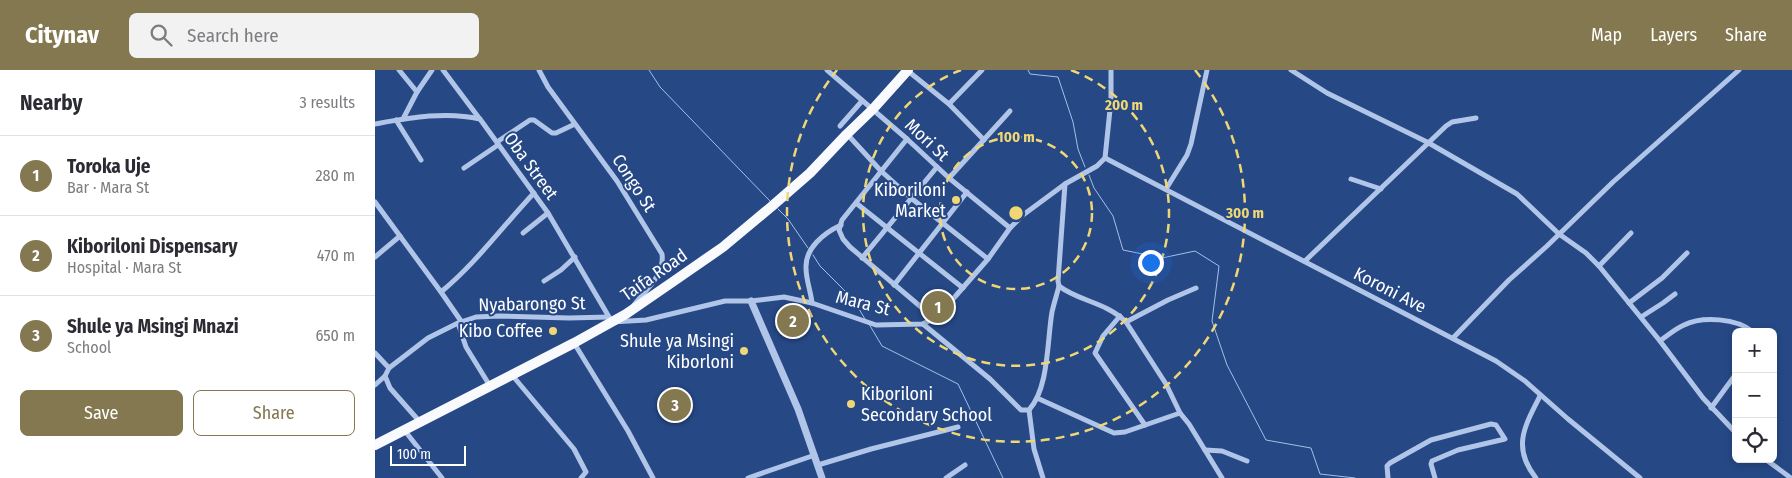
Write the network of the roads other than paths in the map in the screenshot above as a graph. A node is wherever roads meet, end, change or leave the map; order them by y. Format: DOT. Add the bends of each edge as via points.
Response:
graph roads {
  1 [pos="399,70"];
  2 [pos="432,70"];
  3 [pos="443,70"];
  4 [pos="539,70"];
  5 [pos="827,70"];
  6 [pos="908,70"];
  7 [pos="982,70"];
  8 [pos="1111,70"];
  9 [pos="1207,70"];
  10 [pos="1290,70"];
  11 [pos="1739,70"];
  12 [pos="417,92"];
  13 [pos="862,101"];
  14 [pos="949,104"];
  15 [pos="873,110"];
  16 [pos="1010,111"];
  17 [pos="1476,118"];
  18 [pos="403,119"];
  19 [pos="480,119"];
  20 [pos="396,120"];
  21 [pos="375,124"];
  22 [pos="575,124"];
  23 [pos="840,126"];
  24 [pos="847,134"];
  25 [pos="907,139"];
  26 [pos="983,140"];
  27 [pos="1427,142"];
  28 [pos="498,143"];
  29 [pos="1105,158"];
  30 [pos="421,160"];
  31 [pos="937,167"];
  32 [pos="464,168"];
  33 [pos="881,171"];
  34 [pos="949,178"];
  35 [pos="1351,179"];
  36 [pos="1065,184"];
  37 [pos="1166,189"];
  38 [pos="1381,189"];
  39 [pos="967,192"];
  40 [pos="534,193"];
  41 [pos="911,198"];
  42 [pos="375,202"];
  43 [pos="856,203"];
  44 [pos="547,212"];
  45 [pos="943,223"];
  46 [pos="841,225"];
  47 [pos="887,227"];
  48 [pos="1010,228"];
  49 [pos="523,233"];
  50 [pos="1631,233"];
  51 [pos="1559,234"];
  52 [pos="400,236"];
  53 [pos="1687,253"];
  54 [pos="919,254"];
  55 [pos="375,257"];
  56 [pos="575,257"];
  57 [pos="862,258"];
  58 [pos="988,259"];
  59 [pos="1305,261"];
  60 [pos="1599,266"];
  61 [pos="545,281"];
  62 [pos="894,285"];
  63 [pos="1059,286"];
  64 [pos="963,288"];
  65 [pos="1196,288"];
  66 [pos="441,292"];
  67 [pos="1675,294"];
  68 [pos="751,301"];
  69 [pos="1629,302"];
  70 [pos="812,303"];
  71 [pos="626,314"];
  72 [pos="1120,316"];
  73 [pos="1641,317"];
  74 [pos="934,318"];
  75 [pos="610,320"];
  76 [pos="459,322"];
  77 [pos="1126,322"];
  78 [pos="923,324"];
  79 [pos="1748,328"];
  80 [pos="1453,338"];
  81 [pos="1660,341"];
  82 [pos="575,343"];
  83 [pos="375,353"];
  84 [pos="389,368"];
  85 [pos="512,375"];
  86 [pos="385,376"];
  87 [pos="1732,379"];
  88 [pos="375,385"];
  89 [pos="490,386"];
  90 [pos="1540,396"];
  91 [pos="1037,398"];
  92 [pos="1711,408"];
  93 [pos="1029,410"];
  94 [pos="1180,413"];
  95 [pos="420,423"];
  96 [pos="1145,425"];
  97 [pos="958,428"];
  98 [pos="1732,429"];
  99 [pos="405,431"];
  100 [pos="375,445"];
  101 [pos="1205,450"];
  102 [pos="815,455"];
  103 [pos="1247,461"];
  104 [pos="1770,463"];
  105 [pos="818,465"];
  106 [pos="965,465"];
  107 [pos="442,478"];
  108 [pos="581,478"];
  109 [pos="653,478"];
  110 [pos="748,478"];
  111 [pos="823,478"];
  112 [pos="946,478"];
  113 [pos="1043,478"];
  114 [pos="1222,478"];
  115 [pos="1388,478"];
  116 [pos="1435,478"];
  117 [pos="1536,478"];
  118 [pos="1640,478"];
  119 [pos="1791,478"];
  1 -- 12 [label="street"];
  2 -- 12 [label="street"];
  3 -- 19 [label="street, Oba Street"];
  4 -- 22 [label="street, Congo St"];
  5 -- 13 [label="street, Mori St"];
  6 -- 14 [label="street"];
  6 -- 15 [label="highway, Taifa Road"];
  7 -- 14 [label="street"];
  8 -- 29 [label="street"];
  9 -- 37 [label="street" via="1191,144"];
  10 -- 27 [label="street" via="1332,96"];
  11 -- 51 [label="street"];
  12 -- 18 [label="street"];
  13 -- 15 [label="street, Mori St"];
  13 -- 23 [label="street"];
  14 -- 26 [label="street"];
  15 -- 24 [label="highway, Taifa Road"];
  15 -- 25 [label="street, Mori St"];
  16 -- 26 [label="street"];
  17 -- 27 [label="street" via="1452,122"];
  18 -- 19 [label="street" via="455,115"];
  18 -- 20 [label="street"];
  19 -- 28 [label="street, Oba Street"];
  20 -- 21 [label="street"];
  20 -- 30 [label="street"];
  22 -- 28 [label="street" via="552,134 535,120 530,120"];
  22 -- 71 [label="street, Congo St" via="617,181 661,254 663,262 659,274"];
  24 -- 33 [label="street"];
  24 -- 71 [label="highway, Taifa Road" via="809,173 723,247"];
  25 -- 31 [label="street, Mori St"];
  25 -- 33 [label="street"];
  26 -- 34 [label="street"];
  27 -- 38 [label="street"];
  27 -- 51 [label="street" via="1513,191"];
  28 -- 32 [label="street"];
  28 -- 40 [label="street, Oba Street"];
  29 -- 36 [label="street, Mara St"];
  29 -- 37 [label="street, Koroni Ave"];
  31 -- 34 [label="street, Mori St"];
  31 -- 41 [label="street"];
  33 -- 41 [label="street"];
  33 -- 43 [label="street"];
  34 -- 39 [label="street, Mori St"];
  35 -- 38 [label="street"];
  36 -- 48 [label="street, Mara St"];
  36 -- 63 [label="street"];
  37 -- 59 [label="street, Koroni Ave"];
  38 -- 59 [label="street"];
  39 -- 45 [label="street"];
  39 -- 48 [label="street, Mori St"];
  40 -- 44 [label="street, Oba Street"];
  40 -- 66 [label="street" via="469,267"];
  41 -- 45 [label="street"];
  41 -- 47 [label="street"];
  42 -- 52 [label="street"];
  43 -- 46 [label="street"];
  43 -- 47 [label="street"];
  44 -- 49 [label="street"];
  44 -- 56 [label="street, Oba Street"];
  45 -- 54 [label="street"];
  45 -- 58 [label="street"];
  46 -- 57 [label="street" via="839,230 843,239"];
  46 -- 70 [label="street" via="819,239 807,260"];
  47 -- 54 [label="street"];
  47 -- 57 [label="street"];
  48 -- 58 [label="street, Mara St"];
  50 -- 60 [label="street"];
  51 -- 60 [label="street"];
  51 -- 80 [label="street"];
  52 -- 55 [label="street"];
  52 -- 66 [label="street"];
  53 -- 69 [label="street" via="1662,278"];
  54 -- 62 [label="street"];
  54 -- 64 [label="street"];
  56 -- 61 [label="street"];
  56 -- 75 [label="street, Oba Street"];
  57 -- 62 [label="street"];
  58 -- 64 [label="street, Mara St"];
  59 -- 80 [label="street, Koroni Ave"];
  60 -- 69 [label="street"];
  62 -- 74 [label="street"];
  63 -- 72 [label="street"];
  63 -- 91 [label="street"];
  64 -- 74 [label="street, Mara St"];
  65 -- 77 [label="street"];
  66 -- 76 [label="street"];
  67 -- 73 [label="street"];
  68 -- 70 [label="street, Mara St" via="784,297"];
  68 -- 75 [label="street, Mara St" via="725,301 646,320"];
  68 -- 102 [label="street"];
  69 -- 73 [label="street"];
  70 -- 78 [label="street, Mara St" via="865,322"];
  71 -- 75 [label="highway, Taifa Road"];
  72 -- 77 [label="street"];
  72 -- 96 [label="street" via="1103,336 1095,353"];
  73 -- 81 [label="street"];
  74 -- 78 [label="street, Mara St"];
  75 -- 76 [label="street, Nyabarongo St" via="499,316"];
  75 -- 82 [label="highway, Taifa Road"];
  76 -- 84 [label="street, Nyabarongo St" via="428,338"];
  76 -- 89 [label="street" via="466,347"];
  77 -- 94 [label="street" via="1166,384"];
  78 -- 93 [label="street" via="991,379 1021,410"];
  79 -- 81 [label="street" via="1729,322 1698,321 1684,325"];
  80 -- 90 [label="street, Koroni Ave" via="1505,367"];
  81 -- 92 [label="street"];
  82 -- 85 [label="highway, Taifa Road"];
  82 -- 109 [label="street"];
  83 -- 84 [label="street"];
  84 -- 86 [label="street, Nyabarongo St"];
  85 -- 89 [label="highway, Taifa Road"];
  85 -- 108 [label="street" via="574,449 586,472"];
  86 -- 88 [label="street, Nyabarongo St"];
  86 -- 95 [label="street"];
  87 -- 92 [label="street"];
  89 -- 95 [label="highway, Taifa Road"];
  90 -- 117 [label="street" via="1521,451"];
  90 -- 118 [label="street, Koroni Ave"];
  91 -- 93 [label="street"];
  91 -- 96 [label="street" via="1114,433"];
  92 -- 98 [label="street"];
  93 -- 113 [label="street" via="1034,449"];
  94 -- 96 [label="street"];
  94 -- 101 [label="street"];
  95 -- 99 [label="highway, Taifa Road"];
  97 -- 105 [label="street"];
  99 -- 100 [label="highway, Taifa Road"];
  99 -- 107 [label="street"];
  101 -- 103 [label="street" via="1222,451"];
  101 -- 114 [label="street"];
  102 -- 105 [label="street"];
  102 -- 110 [label="street"];
  104 -- 119 [label="street"];
  105 -- 111 [label="street"];
  106 -- 112 [label="street"];
  115 -- 116 [label="street" via="1387,466 1390,463 1425,442 1491,424 1496,426 1505,439 1432,460"];
}
